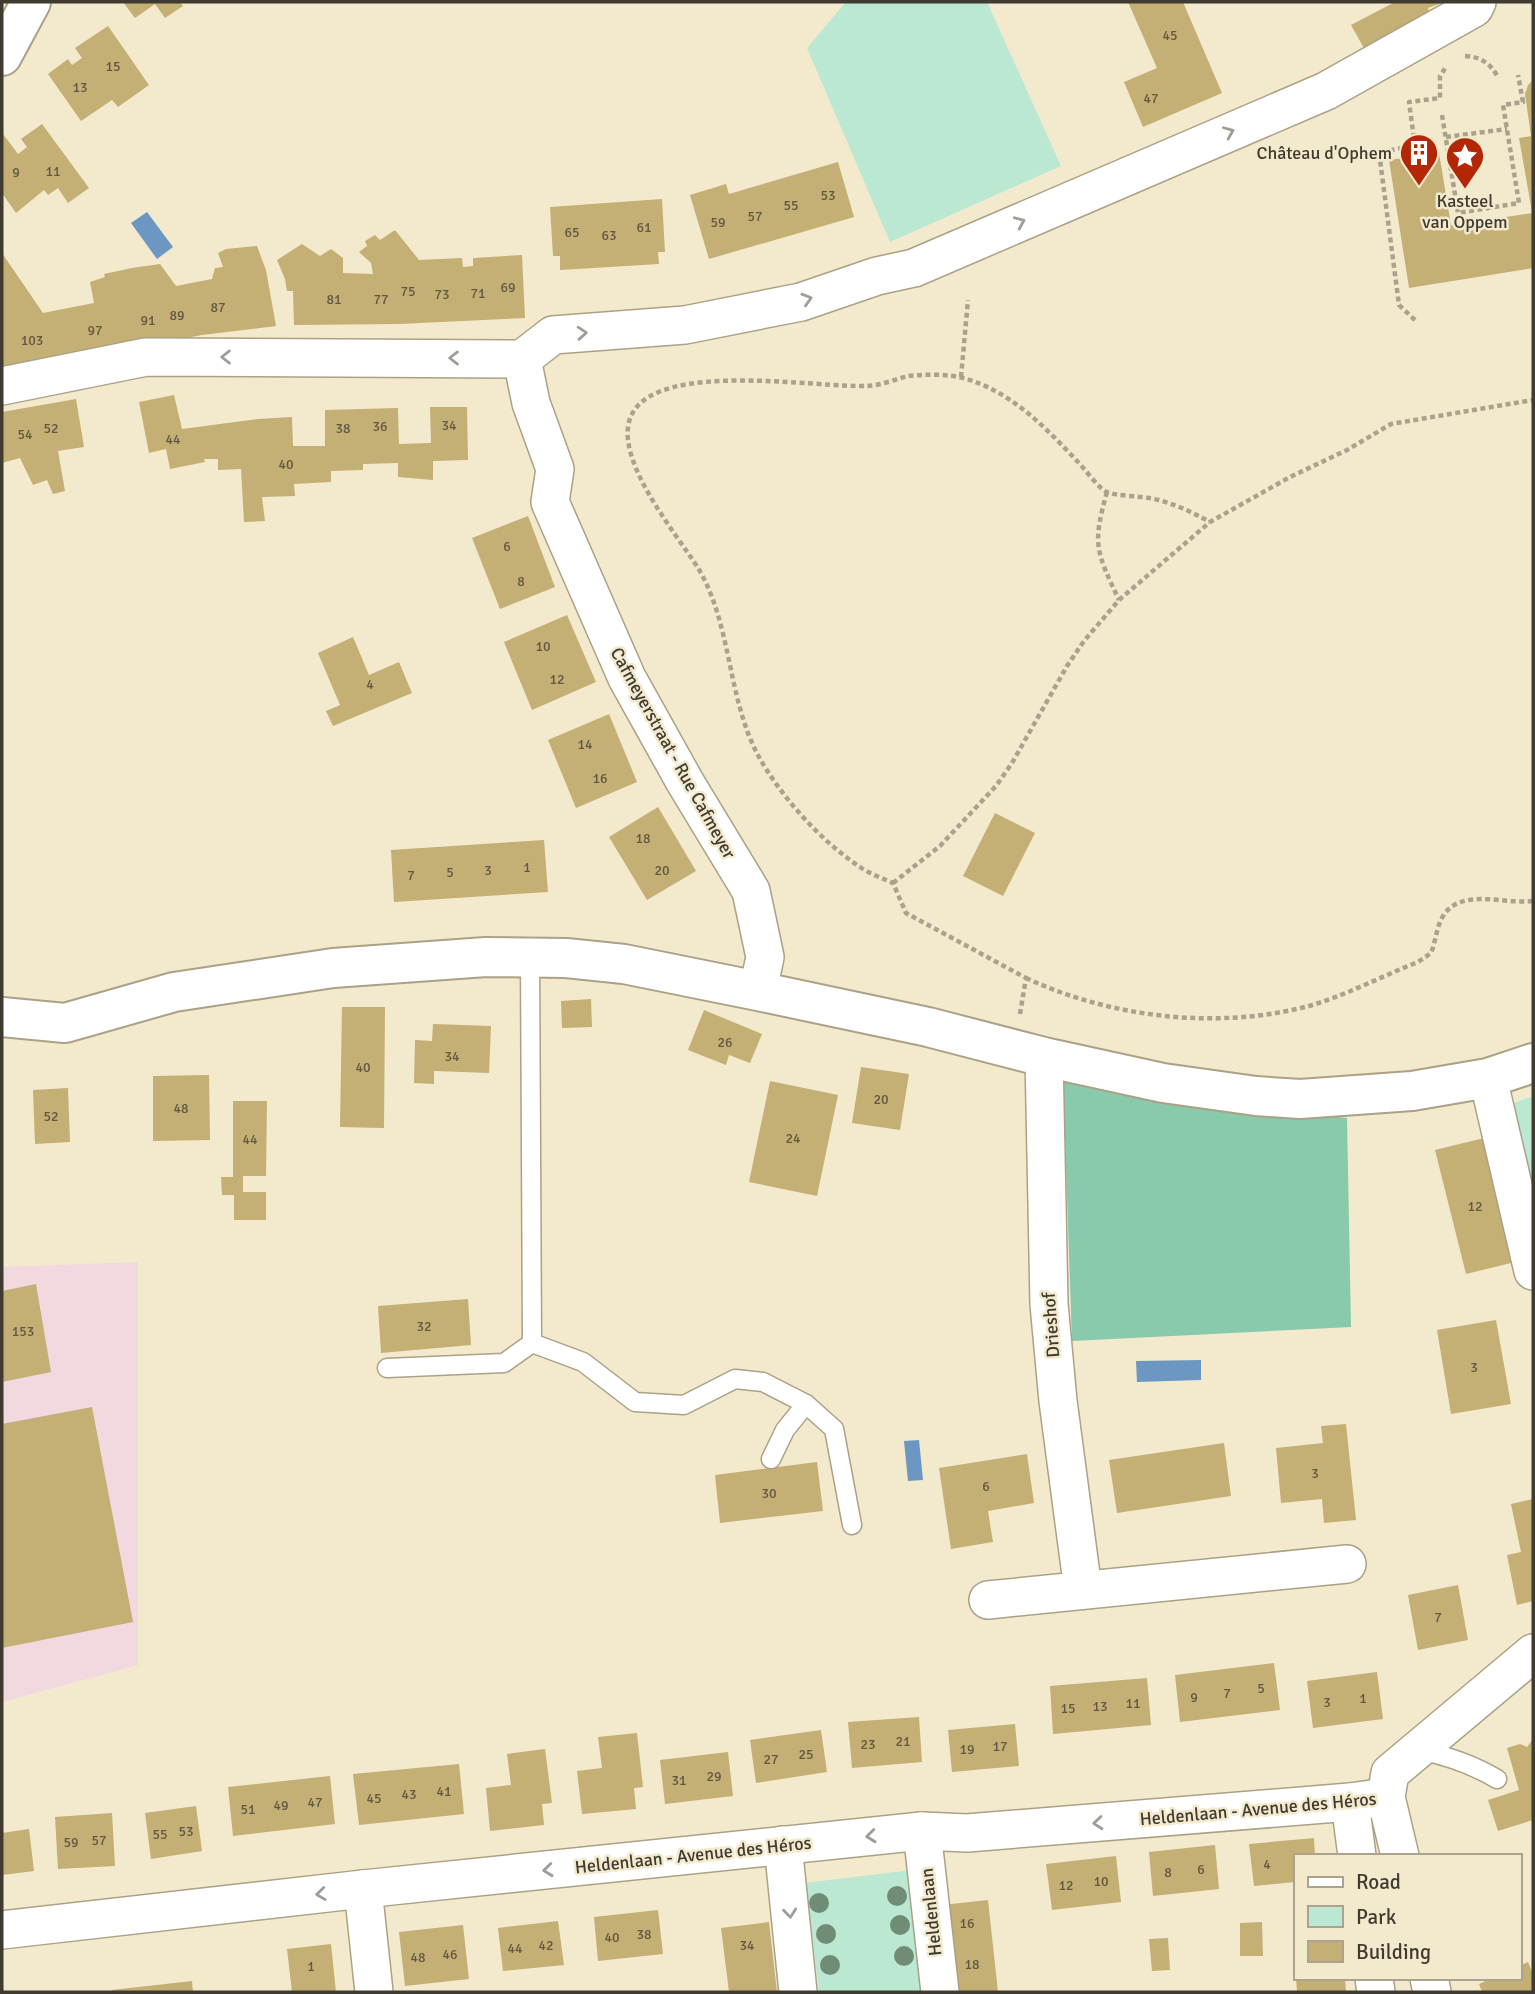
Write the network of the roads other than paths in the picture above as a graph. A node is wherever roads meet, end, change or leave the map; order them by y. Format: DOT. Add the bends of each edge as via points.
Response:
graph roads {
  1 [pos="31,2"];
  2 [pos="1477,2"];
  3 [pos="2,56"];
  4 [pos="522,359"];
  5 [pos="2,386"];
  6 [pos="530,957"];
  7 [pos="758,991"];
  8 [pos="2,1017"];
  9 [pos="1028,1053"];
  10 [pos="1533,1063"];
  11 [pos="1488,1078"];
  12 [pos="1533,1271"];
  13 [pos="532,1343"];
  14 [pos="387,1368"];
  15 [pos="806,1404"];
  16 [pos="771,1459"];
  17 [pos="852,1525"];
  18 [pos="1347,1564"];
  19 [pos="1083,1590"];
  20 [pos="988,1600"];
  21 [pos="1533,1653"];
  22 [pos="1417,1750"];
  23 [pos="1497,1779"];
  24 [pos="1386,1797"];
  25 [pos="1350,1802"];
  26 [pos="922,1831"];
  27 [pos="783,1845"];
  28 [pos="1357,1854"];
  29 [pos="1400,1854"];
  30 [pos="363,1889"];
  31 [pos="2,1930"];
  32 [pos="374,1992"];
  33 [pos="798,1992"];
  34 [pos="940,1992"];
  1 -- 3 [label="street"];
  4 -- 2 [label="street, one-way" via="554,335 685,325 801,302 914,268 1326,91 1474,8"];
  4 -- 5 [label="street, one-way" via="146,356"];
  4 -- 7 [label="street, Cafmeyerstraat - Rue Cafmeyer" via="531,402 555,469 550,502 627,678 751,891 765,957"];
  6 -- 7 [label="street" via="624,964"];
  6 -- 8 [label="street" via="332,968 174,992 65,1023"];
  6 -- 13 [label="lane"];
  7 -- 9 [label="street"];
  9 -- 11 [label="street" via="1163,1083 1289,1098 1412,1091"];
  9 -- 19 [label="street, Drieshof" via="1058,1401"];
  10 -- 11 [label="street"];
  11 -- 12 [label="street"];
  13 -- 14 [label="lane" via="504,1363"];
  13 -- 15 [label="lane" via="583,1362 635,1402 684,1405 735,1379 763,1382"];
  15 -- 16 [label="lane" via="785,1430"];
  15 -- 17 [label="lane" via="834,1429"];
  18 -- 19 [label="street"];
  19 -- 20 [label="street"];
  21 -- 22 [label="street"];
  22 -- 23 [label="lane" via="1449,1756"];
  22 -- 24 [label="street" via="1390,1773"];
  24 -- 25 [label="street, Heldenlaan - Avenue des Héros"];
  24 -- 29 [label="street"];
  25 -- 26 [label="street, Heldenlaan - Avenue des Héros, one-way" via="967,1833"];
  25 -- 28 [label="street"];
  26 -- 27 [label="street, Heldenlaan - Avenue des Héros, one-way"];
  26 -- 34 [label="street, Heldenlaan"];
  27 -- 30 [label="street, Heldenlaan - Avenue des Héros, one-way"];
  27 -- 33 [label="street, one-way"];
  30 -- 31 [label="street, Heldenlaan - Avenue des Héros, one-way"];
  30 -- 32 [label="street"];
}
